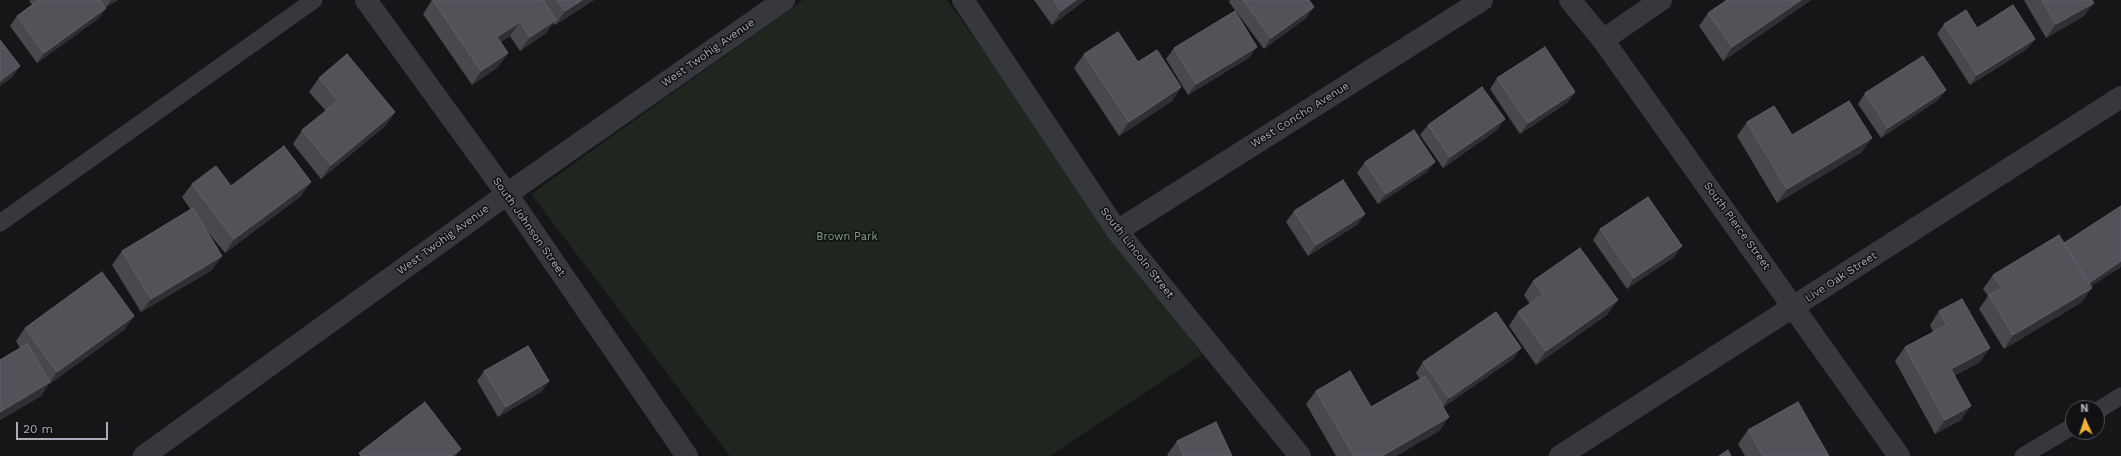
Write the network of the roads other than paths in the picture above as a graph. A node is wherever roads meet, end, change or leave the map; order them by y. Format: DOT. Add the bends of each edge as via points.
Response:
graph roads {
  1 [pos="314,0"];
  2 [pos="366,0"];
  3 [pos="784,0"];
  4 [pos="963,0"];
  5 [pos="1482,0"];
  6 [pos="1570,0"];
  7 [pos="1662,0"];
  8 [pos="1603,40"];
  9 [pos="2121,98"];
  10 [pos="506,194"];
  11 [pos="0,223"];
  12 [pos="1117,231"];
  13 [pos="1794,307"];
  14 [pos="2121,396"];
  15 [pos="2105,406"];
  16 [pos="2065,431"];
  17 [pos="683,455"];
  18 [pos="144,456"];
  19 [pos="1300,456"];
  20 [pos="1560,456"];
  21 [pos="1899,456"];
  22 [pos="2023,456"];
  1 -- 11 [label="lane"];
  2 -- 10 [label="street, South Johnson Street"];
  3 -- 10 [label="street, West Twohig Avenue"];
  4 -- 12 [label="street, South Lincoln Street"];
  5 -- 12 [label="street, West Concho Avenue"];
  6 -- 8 [label="street, South Pierce Street"];
  7 -- 8 [label="street"];
  8 -- 13 [label="street, South Pierce Street"];
  9 -- 13 [label="street, Live Oak Street"];
  10 -- 17 [label="street, South Johnson Street"];
  10 -- 18 [label="street, West Twohig Avenue"];
  12 -- 19 [label="street, South Lincoln Street"];
  13 -- 20 [label="street, Live Oak Street"];
  13 -- 21 [label="street, South Pierce Street"];
  14 -- 15 [label="lane"];
  16 -- 22 [label="lane"];
}
